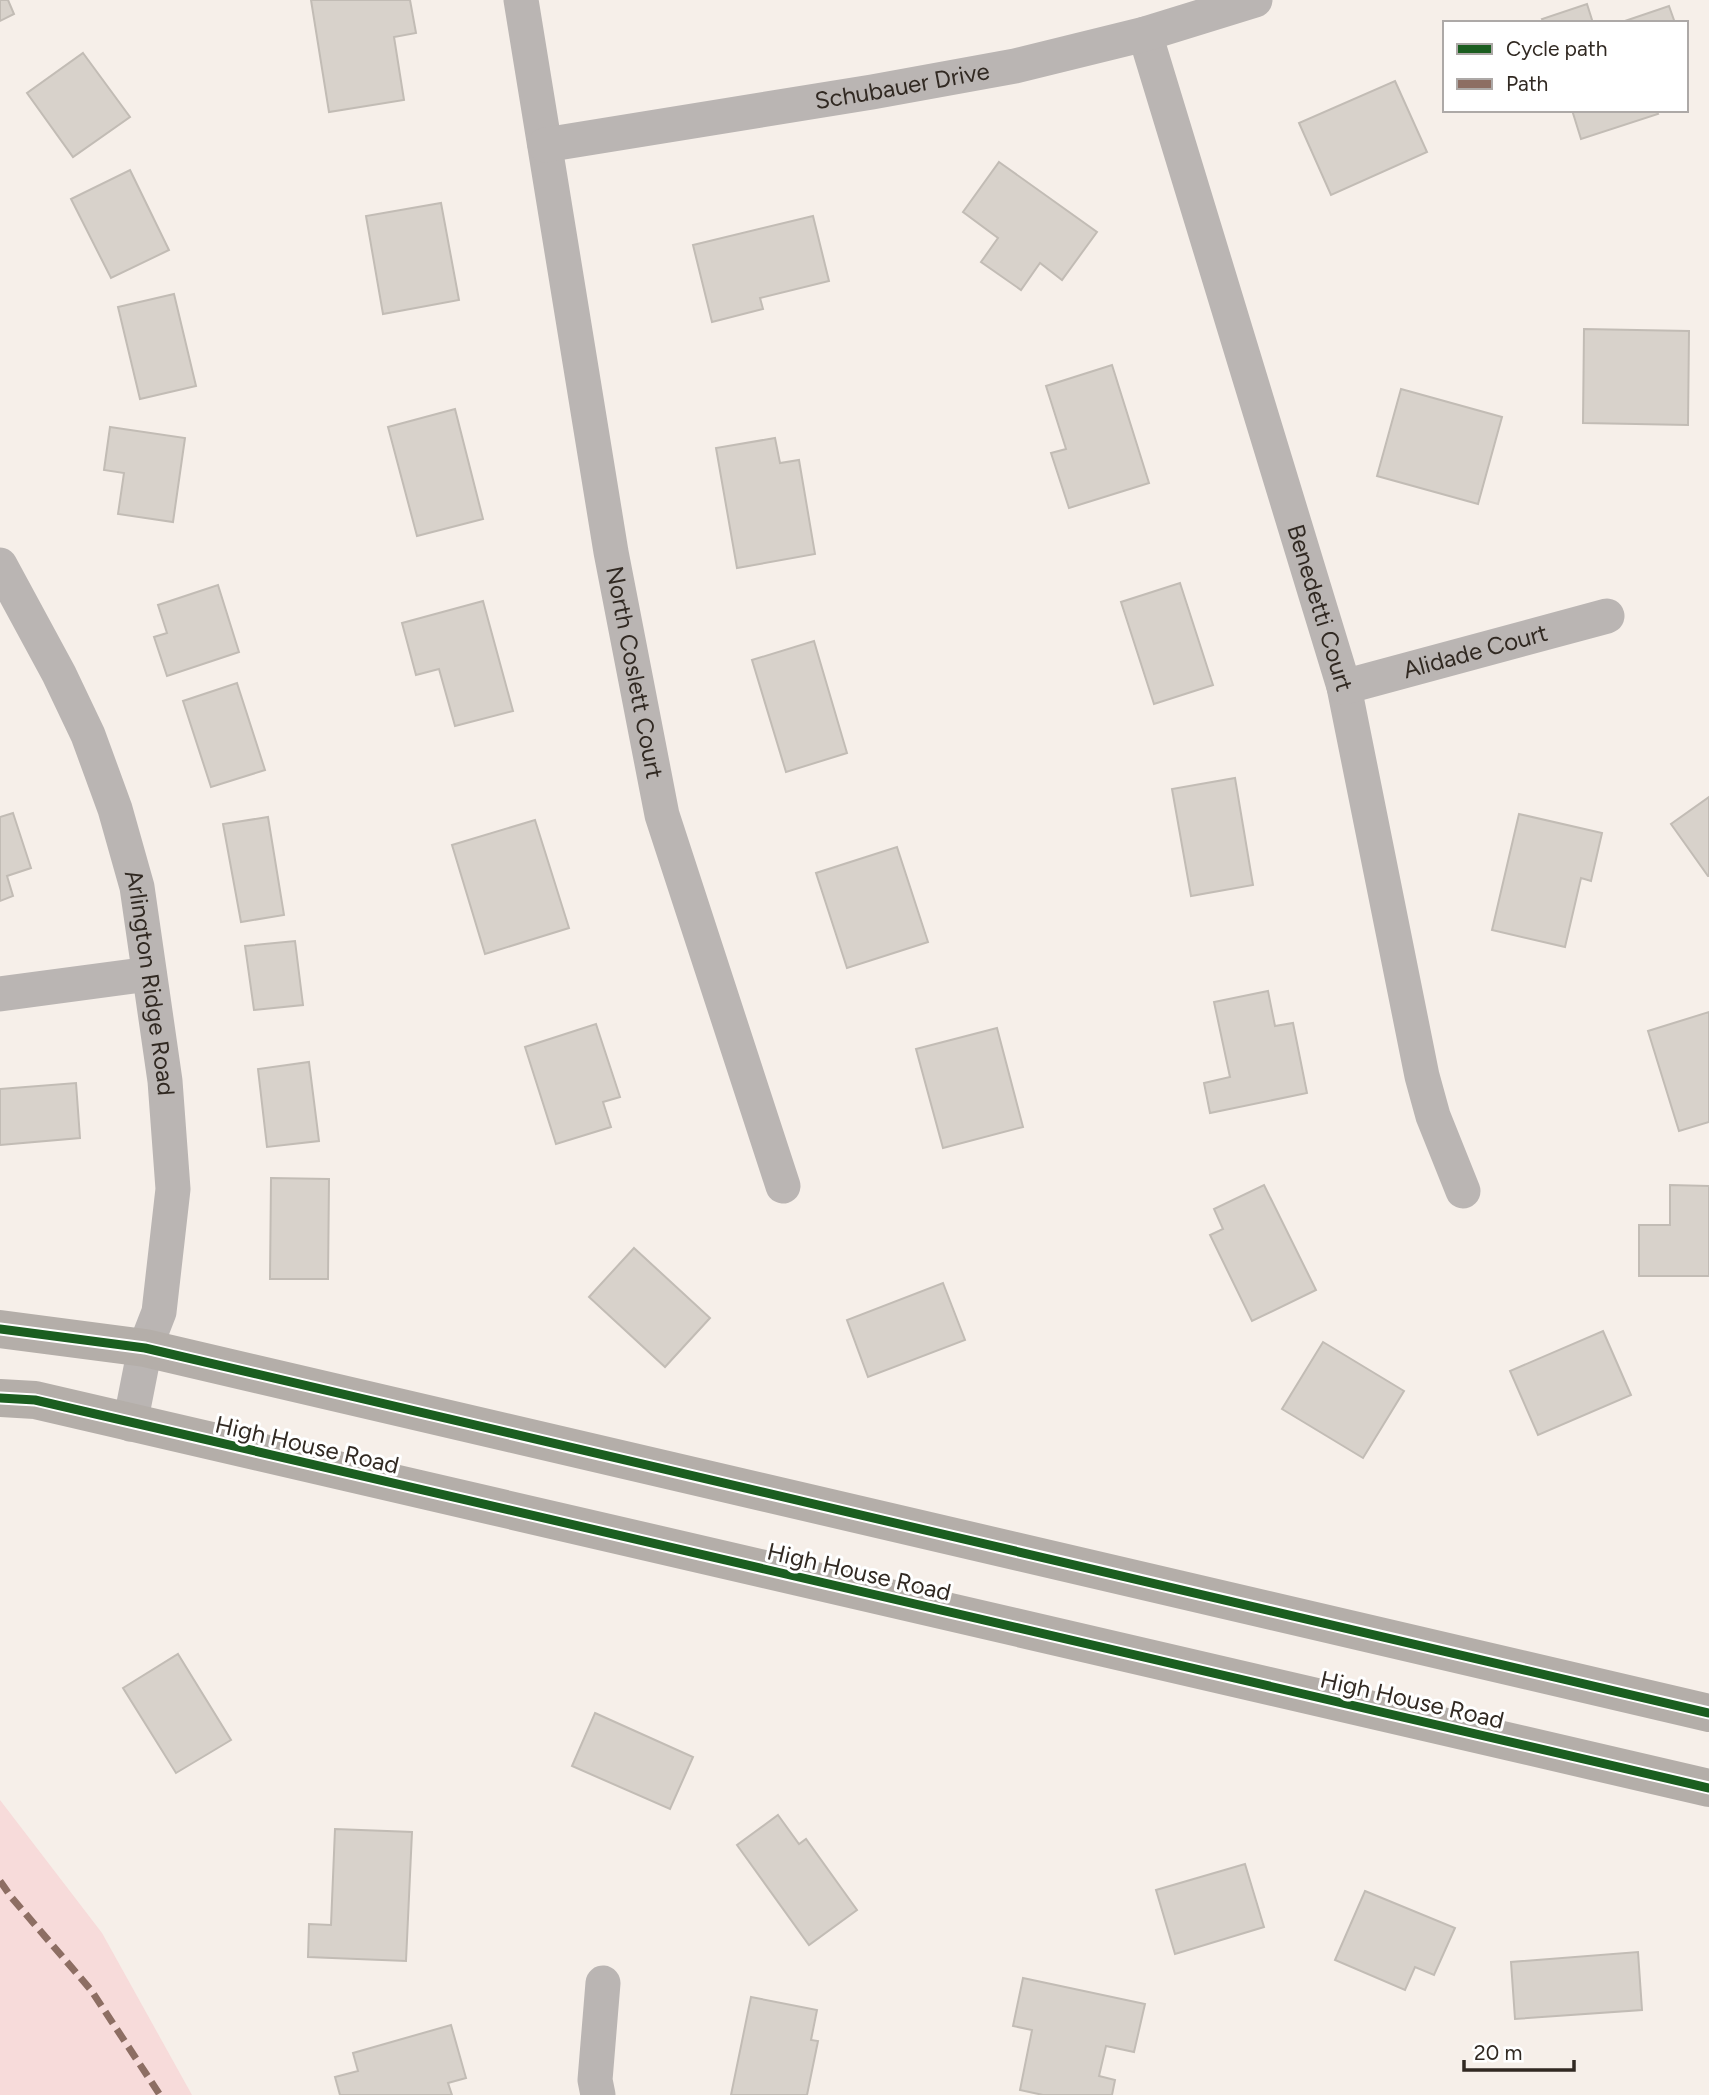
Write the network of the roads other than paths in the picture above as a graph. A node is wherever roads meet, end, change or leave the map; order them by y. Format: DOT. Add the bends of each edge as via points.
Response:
graph roads {
  1 [pos="521,0"];
  2 [pos="1255,0"];
  3 [pos="1144,33"];
  4 [pos="545,145"];
  5 [pos="0,565"];
  6 [pos="1606,617"];
  7 [pos="1344,687"];
  8 [pos="149,974"];
  9 [pos="0,994"];
  10 [pos="783,1186"];
  11 [pos="1463,1191"];
  12 [pos="0,1329"];
  13 [pos="145,1348"];
  14 [pos="0,1398"];
  15 [pos="130,1424"];
  16 [pos="1709,1713"];
  17 [pos="1709,1788"];
  18 [pos="603,1983"];
  19 [pos="598,2095"];
  1 -- 4 [label="street, North Coslett Court"];
  2 -- 3 [label="street, Schubauer Drive"];
  3 -- 4 [label="street, Schubauer Drive" via="1015,66"];
  3 -- 7 [label="street, Benedetti Court"];
  4 -- 10 [label="street, North Coslett Court" via="611,552 662,815"];
  5 -- 8 [label="street, Arlington Ridge Road" via="71,699 115,808 137,887"];
  6 -- 7 [label="street, Alidade Court"];
  7 -- 11 [label="street, Benedetti Court" via="1422,1076"];
  8 -- 9 [label="street"];
  8 -- 13 [label="street, Arlington Ridge Road" via="165,1081 173,1189 159,1312"];
  12 -- 13 [label="main road"];
  13 -- 15 [label="street, Arlington Ridge Road"];
  13 -- 16 [label="main road"];
  14 -- 15 [label="main road, High House Road" via="35,1400"];
  15 -- 17 [label="main road, High House Road"];
  18 -- 19 [label="street" via="595,2080"];
}
